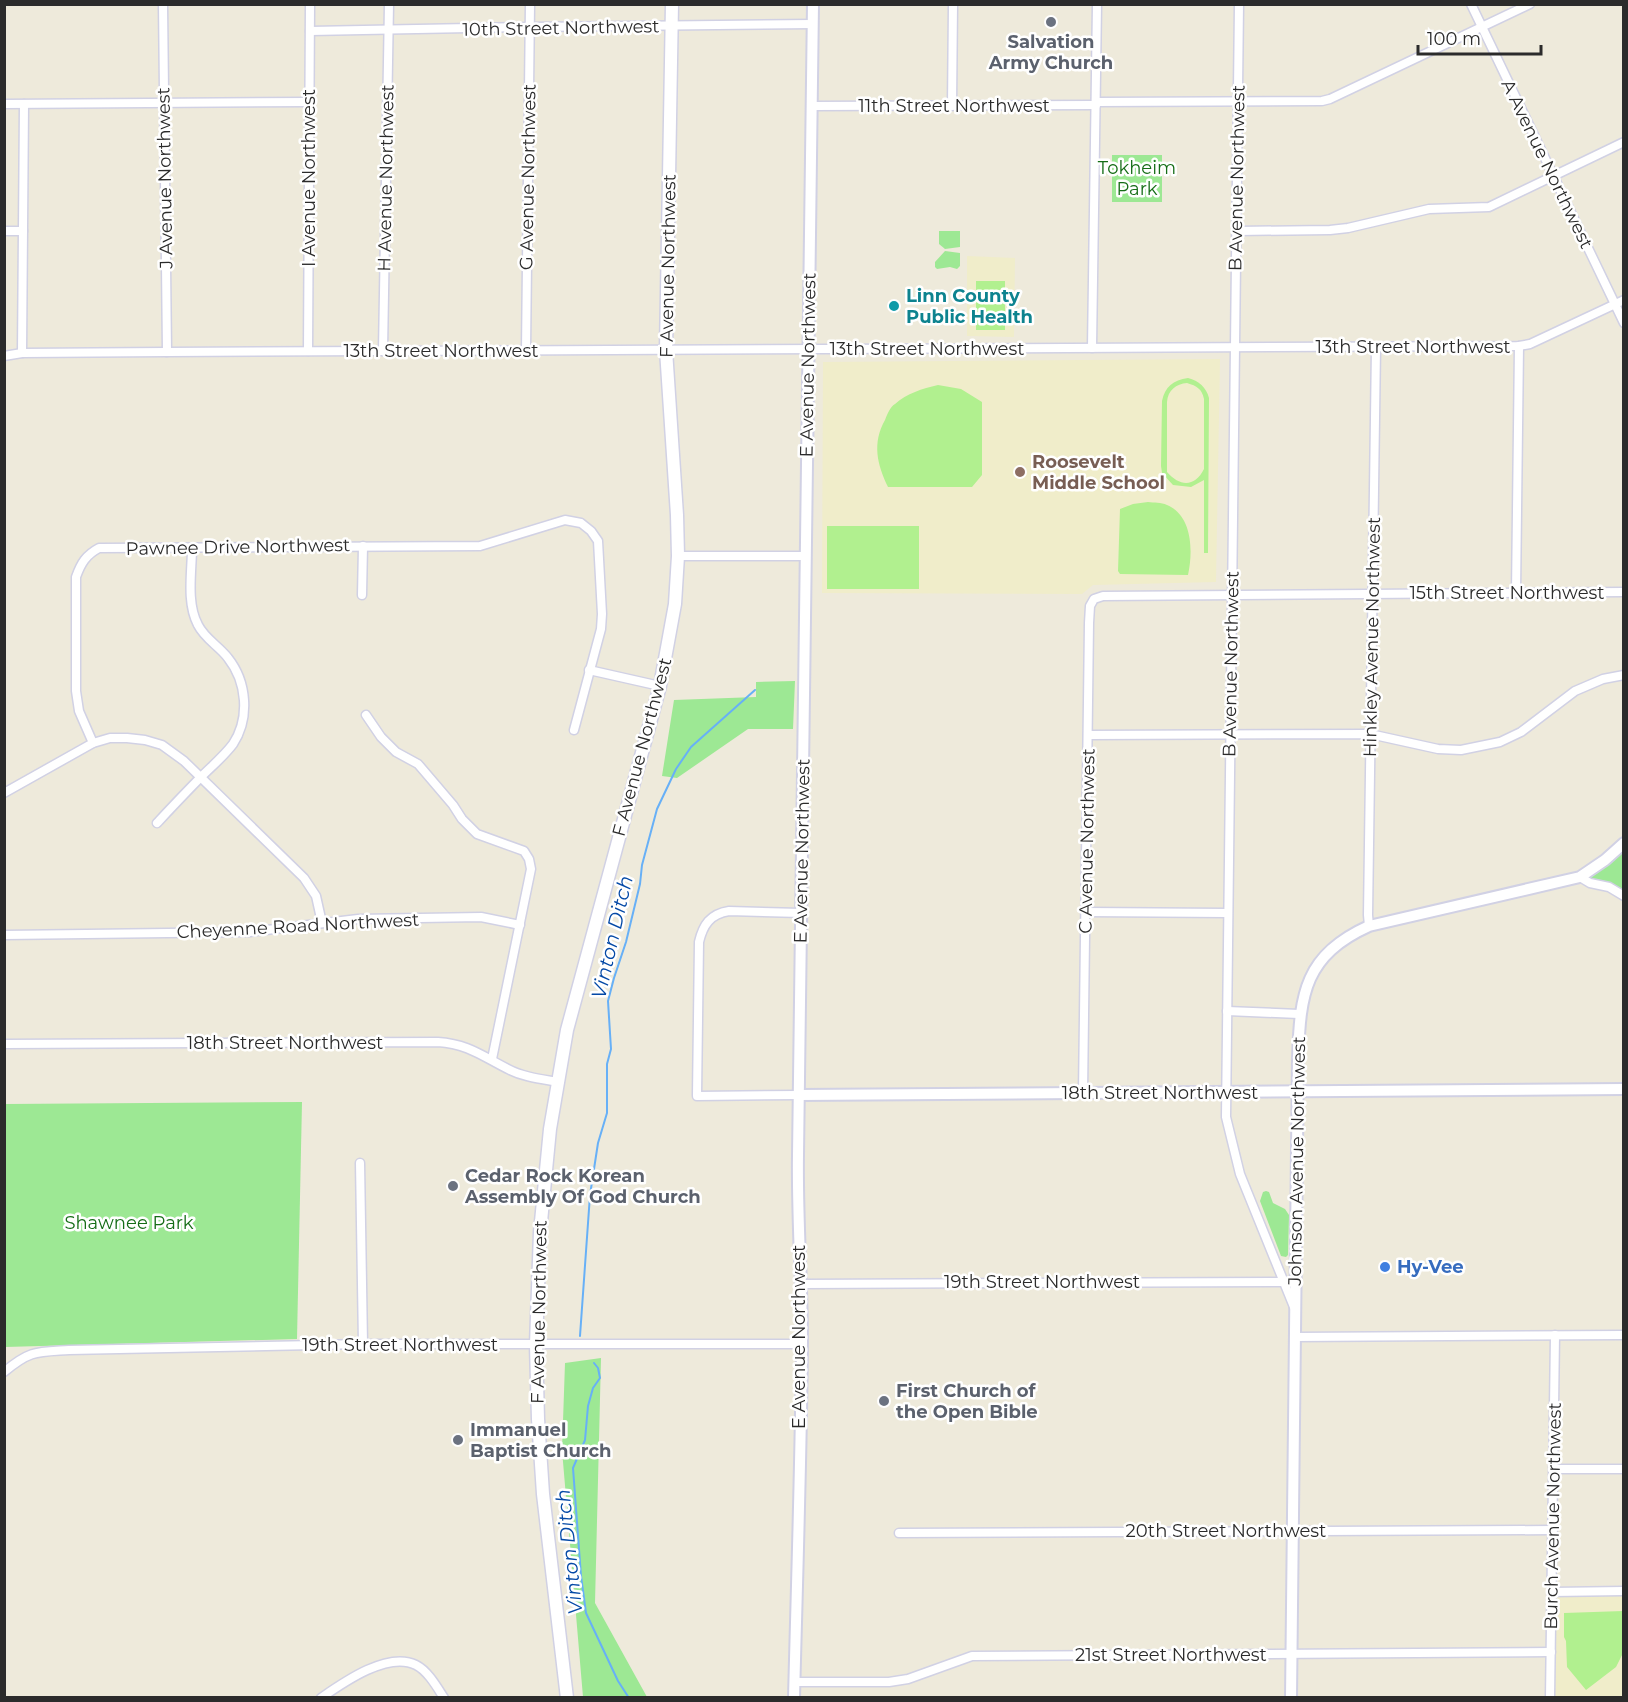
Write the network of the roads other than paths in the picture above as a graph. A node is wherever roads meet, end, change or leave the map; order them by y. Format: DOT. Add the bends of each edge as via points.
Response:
graph roads {
  1 [pos="163,4"];
  2 [pos="310,4"];
  3 [pos="389,4"];
  4 [pos="530,4"];
  5 [pos="672,4"];
  6 [pos="813,4"];
  7 [pos="953,4"];
  8 [pos="1097,4"];
  9 [pos="1239,4"];
  10 [pos="1471,4"];
  11 [pos="1530,4"];
  12 [pos="813,24"];
  13 [pos="530,27"];
  14 [pos="672,27"];
  15 [pos="1482,27"];
  16 [pos="388,30"];
  17 [pos="310,31"];
  18 [pos="164,102"];
  19 [pos="309,102"];
  20 [pos="1238,102"];
  21 [pos="4,104"];
  22 [pos="24,104"];
  23 [pos="1096,104"];
  24 [pos="812,106"];
  25 [pos="952,106"];
  26 [pos="1623,142"];
  27 [pos="1553,176"];
  28 [pos="4,231"];
  29 [pos="23,231"];
  30 [pos="1237,231"];
  31 [pos="1623,300"];
  32 [pos="1614,305"];
  33 [pos="1623,323"];
  34 [pos="1519,346"];
  35 [pos="1236,347"];
  36 [pos="1376,347"];
  37 [pos="1092,348"];
  38 [pos="808,349"];
  39 [pos="526,350"];
  40 [pos="666,350"];
  41 [pos="308,351"];
  42 [pos="382,351"];
  43 [pos="167,352"];
  44 [pos="22,353"];
  45 [pos="4,356"];
  46 [pos="363,546"];
  47 [pos="192,548"];
  48 [pos="678,556"];
  49 [pos="806,556"];
  50 [pos="1516,592"];
  51 [pos="1623,592"];
  52 [pos="1372,593"];
  53 [pos="362,595"];
  54 [pos="1232,595"];
  55 [pos="1103,596"];
  56 [pos="589,670"];
  57 [pos="1623,675"];
  58 [pos="660,686"];
  59 [pos="366,715"];
  60 [pos="574,730"];
  61 [pos="1230,734"];
  62 [pos="1370,734"];
  63 [pos="1088,735"];
  64 [pos="93,742"];
  65 [pos="201,777"];
  66 [pos="4,794"];
  67 [pos="157,823"];
  68 [pos="1623,843"];
  69 [pos="1580,877"];
  70 [pos="1623,896"];
  71 [pos="1086,912"];
  72 [pos="801,913"];
  73 [pos="1227,913"];
  74 [pos="322,922"];
  75 [pos="520,925"];
  76 [pos="1369,926"];
  77 [pos="4,935"];
  78 [pos="1227,1011"];
  79 [pos="1299,1014"];
  80 [pos="4,1044"];
  81 [pos="492,1059"];
  82 [pos="558,1082"];
  83 [pos="1623,1089"];
  84 [pos="1225,1092"];
  85 [pos="1298,1093"];
  86 [pos="1083,1094"];
  87 [pos="799,1095"];
  88 [pos="360,1163"];
  89 [pos="1283,1282"];
  90 [pos="802,1284"];
  91 [pos="1295,1310"];
  92 [pos="1555,1335"];
  93 [pos="1623,1335"];
  94 [pos="1295,1337"];
  95 [pos="363,1344"];
  96 [pos="802,1344"];
  97 [pos="536,1345"];
  98 [pos="4,1372"];
  99 [pos="1554,1469"];
  100 [pos="1623,1469"];
  101 [pos="1553,1530"];
  102 [pos="1294,1531"];
  103 [pos="899,1533"];
  104 [pos="1623,1591"];
  105 [pos="1552,1592"];
  106 [pos="1551,1652"];
  107 [pos="1291,1654"];
  108 [pos="794,1682"];
  109 [pos="321,1698"];
  110 [pos="444,1698"];
  111 [pos="567,1698"];
  112 [pos="794,1698"];
  113 [pos="1291,1698"];
  114 [pos="1550,1698"];
  1 -- 18 [label="street, J Avenue Northwest"];
  2 -- 17 [label="street, I Avenue Northwest"];
  3 -- 16 [label="street, H Avenue Northwest"];
  4 -- 13 [label="street, G Avenue Northwest"];
  5 -- 14 [label="main road, F Avenue Northwest"];
  6 -- 12 [label="street, E Avenue Northwest"];
  7 -- 25 [label="street"];
  8 -- 23 [label="street"];
  9 -- 20 [label="street, B Avenue Northwest"];
  10 -- 15 [label="street, A Avenue Northwest"];
  11 -- 15 [label="street, 11th Street Northwest"];
  12 -- 14 [label="street, 10th Street Northwest"];
  12 -- 24 [label="street, E Avenue Northwest"];
  13 -- 14 [label="street, 10th Street Northwest"];
  13 -- 16 [label="street, 10th Street Northwest"];
  13 -- 39 [label="street, G Avenue Northwest"];
  14 -- 40 [label="main road, F Avenue Northwest"];
  15 -- 20 [label="street, 11th Street Northwest" via="1330,99"];
  15 -- 27 [label="street, A Avenue Northwest"];
  16 -- 17 [label="street, 10th Street Northwest"];
  16 -- 42 [label="street, H Avenue Northwest"];
  17 -- 19 [label="street, I Avenue Northwest"];
  18 -- 19 [label="street"];
  18 -- 22 [label="street"];
  18 -- 43 [label="street, J Avenue Northwest"];
  19 -- 41 [label="street, I Avenue Northwest"];
  20 -- 23 [label="street, 11th Street Northwest"];
  20 -- 30 [label="street, B Avenue Northwest"];
  21 -- 22 [label="street"];
  22 -- 29 [label="street"];
  23 -- 25 [label="street, 11th Street Northwest"];
  23 -- 37 [label="street"];
  24 -- 25 [label="street, 11th Street Northwest"];
  24 -- 38 [label="street, E Avenue Northwest"];
  26 -- 27 [label="street"];
  27 -- 30 [label="street" via="1489,207 1429,209 1330,230"];
  27 -- 32 [label="street, A Avenue Northwest"];
  28 -- 29 [label="street"];
  29 -- 44 [label="street"];
  30 -- 35 [label="street, B Avenue Northwest"];
  31 -- 32 [label="street, 13th Street Northwest"];
  32 -- 33 [label="street, A Avenue Northwest"];
  32 -- 34 [label="street, 13th Street Northwest"];
  34 -- 36 [label="street, 13th Street Northwest"];
  34 -- 50 [label="street"];
  35 -- 36 [label="street, 13th Street Northwest"];
  35 -- 37 [label="street, 13th Street Northwest"];
  35 -- 54 [label="street, B Avenue Northwest"];
  36 -- 52 [label="street, Hinkley Avenue Northwest"];
  37 -- 38 [label="street, 13th Street Northwest"];
  38 -- 40 [label="street, 13th Street Northwest"];
  38 -- 49 [label="street, E Avenue Northwest"];
  39 -- 40 [label="street, 13th Street Northwest"];
  39 -- 42 [label="street, 13th Street Northwest"];
  40 -- 48 [label="main road, F Avenue Northwest"];
  41 -- 42 [label="street, 13th Street Northwest"];
  41 -- 43 [label="street, 13th Street Northwest"];
  43 -- 44 [label="street, 13th Street Northwest"];
  44 -- 45 [label="street, 13th Street Northwest"];
  46 -- 47 [label="street, Pawnee Drive Northwest"];
  46 -- 53 [label="street"];
  46 -- 56 [label="street, Pawnee Drive Northwest" via="480,546 565,520 581,523 598,541 600,556 601,622"];
  47 -- 64 [label="street, Pawnee Drive Northwest" via="99,548 80,564 76,577 76,692 79,711"];
  47 -- 65 [label="street" via="192,607 197,624 228,658 239,676 245,698 242,724 233,743"];
  48 -- 49 [label="street"];
  48 -- 58 [label="main road, F Avenue Northwest" via="675,604"];
  49 -- 72 [label="street, E Avenue Northwest"];
  50 -- 51 [label="street, 15th Street Northwest"];
  50 -- 52 [label="street, 15th Street Northwest"];
  52 -- 54 [label="street, 15th Street Northwest"];
  52 -- 62 [label="street, Hinkley Avenue Northwest"];
  54 -- 55 [label="street, 15th Street Northwest"];
  54 -- 61 [label="street, B Avenue Northwest"];
  55 -- 63 [label="street, C Avenue Northwest" via="1094,598 1090,606"];
  56 -- 58 [label="street"];
  56 -- 60 [label="street"];
  57 -- 62 [label="street" via="1588,684 1521,732 1481,747 1438,748"];
  58 -- 82 [label="main road, F Avenue Northwest" via="567,1030"];
  59 -- 75 [label="street" via="396,752 418,764 477,834 524,851 531,869"];
  61 -- 62 [label="street"];
  61 -- 63 [label="street"];
  61 -- 73 [label="street, B Avenue Northwest"];
  62 -- 76 [label="street, Hinkley Avenue Northwest"];
  63 -- 71 [label="street, C Avenue Northwest"];
  64 -- 65 [label="street" via="128,738 162,745"];
  64 -- 66 [label="street"];
  65 -- 67 [label="street"];
  65 -- 74 [label="street" via="304,878 316,896"];
  68 -- 69 [label="street, Johnson Avenue Northwest"];
  69 -- 70 [label="street" via="1609,886"];
  69 -- 76 [label="street, Johnson Avenue Northwest"];
  71 -- 73 [label="street"];
  71 -- 86 [label="street, C Avenue Northwest"];
  72 -- 87 [label="street, E Avenue Northwest"];
  72 -- 87 [label="street, 18th Street Northwest" via="729,911 719,913 702,928 697,1096"];
  73 -- 78 [label="street, B Avenue Northwest"];
  74 -- 75 [label="street, Cheyenne Road Northwest" via="481,917"];
  74 -- 77 [label="street, Cheyenne Road Northwest" via="250,932"];
  75 -- 81 [label="street"];
  76 -- 79 [label="street, Johnson Avenue Northwest" via="1348,936 1321,960 1311,975"];
  78 -- 79 [label="street"];
  78 -- 84 [label="street, B Avenue Northwest"];
  79 -- 85 [label="street, Johnson Avenue Northwest"];
  80 -- 81 [label="street, 18th Street Northwest" via="438,1042 457,1043"];
  81 -- 82 [label="street, 18th Street Northwest" via="509,1070"];
  82 -- 97 [label="main road, F Avenue Northwest" via="544,1182"];
  83 -- 85 [label="street, 18th Street Northwest"];
  84 -- 85 [label="street, 18th Street Northwest"];
  84 -- 86 [label="street, 18th Street Northwest"];
  84 -- 89 [label="street, B Avenue Northwest" via="1226,1116 1240,1174"];
  85 -- 91 [label="street, Johnson Avenue Northwest"];
  86 -- 87 [label="street, 18th Street Northwest"];
  87 -- 90 [label="street, E Avenue Northwest" via="797,1218"];
  88 -- 95 [label="street"];
  89 -- 90 [label="street, 19th Street Northwest"];
  89 -- 91 [label="street, B Avenue Northwest"];
  90 -- 96 [label="street, E Avenue Northwest"];
  91 -- 94 [label="street, Johnson Avenue Northwest"];
  92 -- 93 [label="street"];
  92 -- 94 [label="street"];
  92 -- 99 [label="street, Burch Avenue Northwest"];
  94 -- 102 [label="street, Johnson Avenue Northwest"];
  95 -- 97 [label="street, 19th Street Northwest"];
  95 -- 98 [label="street, 19th Street Northwest" via="40,1352 20,1359"];
  96 -- 97 [label="street, 19th Street Northwest"];
  96 -- 108 [label="street, E Avenue Northwest"];
  97 -- 111 [label="main road, F Avenue Northwest" via="543,1494"];
  99 -- 100 [label="street"];
  99 -- 101 [label="street, Burch Avenue Northwest"];
  101 -- 102 [label="street, 20th Street Northwest"];
  101 -- 105 [label="street, Burch Avenue Northwest"];
  102 -- 103 [label="street, 20th Street Northwest"];
  102 -- 107 [label="street, Johnson Avenue Northwest"];
  104 -- 105 [label="street"];
  105 -- 106 [label="street, Burch Avenue Northwest"];
  106 -- 107 [label="street, 21st Street Northwest"];
  106 -- 114 [label="street, Burch Avenue Northwest"];
  107 -- 108 [label="street, 21st Street Northwest" via="972,1656 889,1682"];
  107 -- 113 [label="street, Johnson Avenue Northwest"];
  108 -- 112 [label="street, E Avenue Northwest"];
  109 -- 110 [label="street" via="380,1664 396,1661 416,1665"];
}
